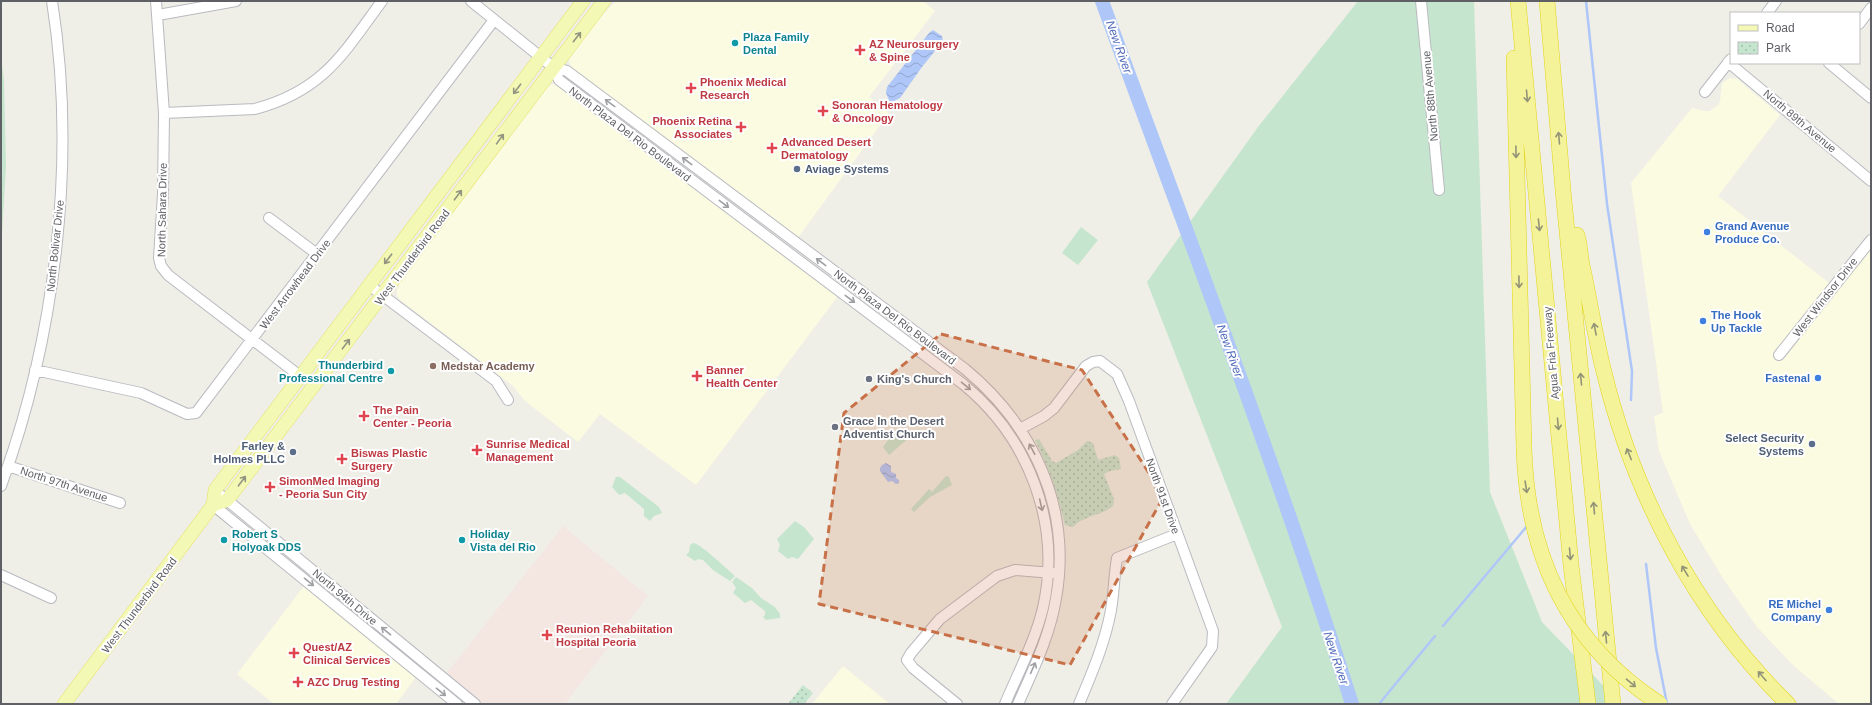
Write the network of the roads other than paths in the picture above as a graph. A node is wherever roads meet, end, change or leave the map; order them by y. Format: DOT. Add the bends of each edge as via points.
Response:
graph roads {
  1 [pos="52,1"];
  2 [pos="156,1"];
  3 [pos="236,1"];
  4 [pos="382,1"];
  5 [pos="471,1"];
  6 [pos="583,1"];
  7 [pos="604,1"];
  8 [pos="1421,1"];
  9 [pos="1509,1"];
  10 [pos="1518,1"];
  11 [pos="1547,1"];
  12 [pos="1776,1"];
  13 [pos="1871,8"];
  14 [pos="1768,12"];
  15 [pos="158,15"];
  16 [pos="494,20"];
  17 [pos="1860,23"];
  18 [pos="540,57"];
  19 [pos="1730,60"];
  20 [pos="1735,64"];
  21 [pos="1830,64"];
  22 [pos="553,67"];
  23 [pos="1705,92"];
  24 [pos="1871,98"];
  25 [pos="164,113"];
  26 [pos="633,120"];
  27 [pos="625,130"];
  28 [pos="1871,181"];
  29 [pos="720,185"];
  30 [pos="1439,190"];
  31 [pos="1564,190"];
  32 [pos="712,195"];
  33 [pos="269,218"];
  34 [pos="778,229"];
  35 [pos="770,239"];
  36 [pos="1871,240"];
  37 [pos="317,254"];
  38 [pos="838,275"];
  39 [pos="368,285"];
  40 [pos="831,285"];
  41 [pos="383,295"];
  42 [pos="893,316"];
  43 [pos="886,326"];
  44 [pos="252,339"];
  45 [pos="1779,355"];
  46 [pos="35,370"];
  47 [pos="300,376"];
  48 [pos="995,397"];
  49 [pos="508,400"];
  50 [pos="987,405"];
  51 [pos="1020,430"];
  52 [pos="278,431"];
  53 [pos="8,466"];
  54 [pos="1047,484"];
  55 [pos="1,486"];
  56 [pos="1037,489"];
  57 [pos="215,490"];
  58 [pos="227,500"];
  59 [pos="120,503"];
  60 [pos="213,505"];
  61 [pos="1177,534"];
  62 [pos="269,535"];
  63 [pos="261,544"];
  64 [pos="304,564"];
  65 [pos="297,572"];
  66 [pos="1048,572"];
  67 [pos="1059,574"];
  68 [pos="1,575"];
  69 [pos="51,598"];
  70 [pos="428,664"];
  71 [pos="420,674"];
  72 [pos="463,700"];
  73 [pos="64,704"];
  74 [pos="457,704"];
  75 [pos="475,704"];
  76 [pos="957,704"];
  77 [pos="1005,704"];
  78 [pos="1018,704"];
  79 [pos="1079,704"];
  80 [pos="1172,704"];
  81 [pos="1588,704"];
  82 [pos="1613,704"];
  83 [pos="1660,704"];
  84 [pos="1788,704"];
  1 -- 46 [label="street, North Bolivar Drive" via="60,79 60,208 48,311"];
  2 -- 15 [label="street, North Sahara Drive"];
  3 -- 15 [label="street"];
  4 -- 25 [label="street" via="336,62 313,84 300,91 256,109"];
  5 -- 16 [label="street"];
  6 -- 18 [label="main road, West Thunderbird Road"];
  22 -- 7 [label="main road, West Thunderbird Road, one-way"];
  8 -- 30 [label="street, North 88th Avenue"];
  9 -- 83 [label="highway, one-way, bridge" via="1514,52 1525,477 1534,534 1555,590 1578,627 1604,658"];
  10 -- 81 [label="highway, Agua Fria Freeway, one-way" via="1571,565"];
  31 -- 11 [label="highway, one-way"];
  12 -- 14 [label="street"];
  13 -- 17 [label="street"];
  15 -- 25 [label="street, North Sahara Drive"];
  16 -- 18 [label="street"];
  16 -- 37 [label="street, West Arrowhead Drive"];
  18 -- 22 [label="street"];
  18 -- 39 [label="main road, West Thunderbird Road, one-way"];
  19 -- 23 [label="street"];
  20 -- 28 [label="street, North 89th Avenue"];
  21 -- 24 [label="street"];
  26 -- 22 [label="street, North Plaza Del Rio Boulevard, one-way" via="567,71"];
  22 -- 27 [label="street, North Plaza Del Rio Boulevard" via="559,80"];
  41 -- 22 [label="main road, West Thunderbird Road, one-way"];
  25 -- 44 [label="street, North Sahara Drive" via="159,258 161,266 168,275"];
  26 -- 27 [label="street"];
  29 -- 26 [label="street, North Plaza Del Rio Boulevard, one-way"];
  27 -- 32 [label="street, North Plaza Del Rio Boulevard"];
  29 -- 32 [label="street"];
  29 -- 34 [label="street, North Plaza Del Rio Boulevard"];
  82 -- 31 [label="highway, one-way"];
  84 -- 31 [label="highway, one-way" via="1742,653 1703,600 1672,550 1649,503 1626,448 1609,391 1578,239"];
  32 -- 35 [label="street, North Plaza Del Rio Boulevard, one-way"];
  33 -- 37 [label="street"];
  34 -- 35 [label="street"];
  38 -- 34 [label="street, North Plaza Del Rio Boulevard, one-way"];
  35 -- 40 [label="street, North Plaza Del Rio Boulevard"];
  36 -- 45 [label="street, West Windsor Drive"];
  37 -- 44 [label="street, West Arrowhead Drive"];
  38 -- 40 [label="street"];
  38 -- 42 [label="street, North Plaza Del Rio Boulevard"];
  39 -- 41 [label="street"];
  39 -- 47 [label="main road, West Thunderbird Road"];
  40 -- 43 [label="street, North Plaza Del Rio Boulevard, one-way"];
  41 -- 49 [label="street" via="496,381"];
  52 -- 41 [label="main road, West Thunderbird Road, one-way"];
  42 -- 43 [label="street"];
  42 -- 48 [label="street, North Plaza Del Rio Boulevard" via="965,370"];
  43 -- 50 [label="street, North Plaza Del Rio Boulevard, one-way"];
  44 -- 46 [label="street, West Arrowhead Drive" via="196,413 187,414 141,393"];
  44 -- 47 [label="street, North Sahara Drive"];
  46 -- 53 [label="street, North Bolivar Drive"];
  47 -- 52 [label="main road" via="303,383 285,411"];
  47 -- 57 [label="main road, West Thunderbird Road"];
  48 -- 50 [label="street"];
  48 -- 51 [label="street, North Plaza Del Rio Boulevard"];
  50 -- 56 [label="street, North Plaza Del Rio Boulevard" via="1016,444"];
  54 -- 51 [label="street, North Plaza Del Rio Boulevard, one-way" via="1037,459"];
  51 -- 61 [label="street, North 91st Drive" via="1054,408 1086,366 1100,361 1117,374 1123,385"];
  58 -- 52 [label="main road, West Thunderbird Road, one-way"];
  53 -- 55 [label="street, North Bolivar Drive"];
  53 -- 59 [label="street, North 97th Avenue"];
  54 -- 56 [label="street"];
  54 -- 67 [label="street, North Plaza Del Rio Boulevard" via="1058,527"];
  56 -- 66 [label="street, North Plaza Del Rio Boulevard, one-way" via="1046,528"];
  57 -- 58 [label="street, North 94th Drive"];
  57 -- 60 [label="main road, West Thunderbird Road"];
  58 -- 60 [label="main road"];
  58 -- 62 [label="street, North 94th Drive"];
  60 -- 63 [label="street, North 94th Drive"];
  60 -- 73 [label="main road, West Thunderbird Road"];
  61 -- 79 [label="street" via="1117,558 1106,632"];
  61 -- 80 [label="street, North 91st Drive" via="1213,631 1213,640 1206,657"];
  62 -- 63 [label="street"];
  62 -- 64 [label="street, North 94th Drive"];
  63 -- 65 [label="street, North 94th Drive"];
  64 -- 65 [label="street"];
  70 -- 64 [label="street, North 94th Drive, one-way"];
  65 -- 71 [label="street, North 94th Drive, one-way"];
  66 -- 67 [label="street"];
  66 -- 76 [label="street" via="1015,570 997,576 940,619 911,653 907,660 913,668"];
  66 -- 77 [label="street, North Plaza Del Rio Boulevard" via="1037,626"];
  78 -- 67 [label="street, North Plaza Del Rio Boulevard, one-way" via="1049,627"];
  68 -- 69 [label="street"];
  70 -- 71 [label="street"];
  70 -- 72 [label="street, North 94th Drive"];
  71 -- 74 [label="street, North 94th Drive, one-way"];
  72 -- 75 [label="street, North 94th Drive"];
}
